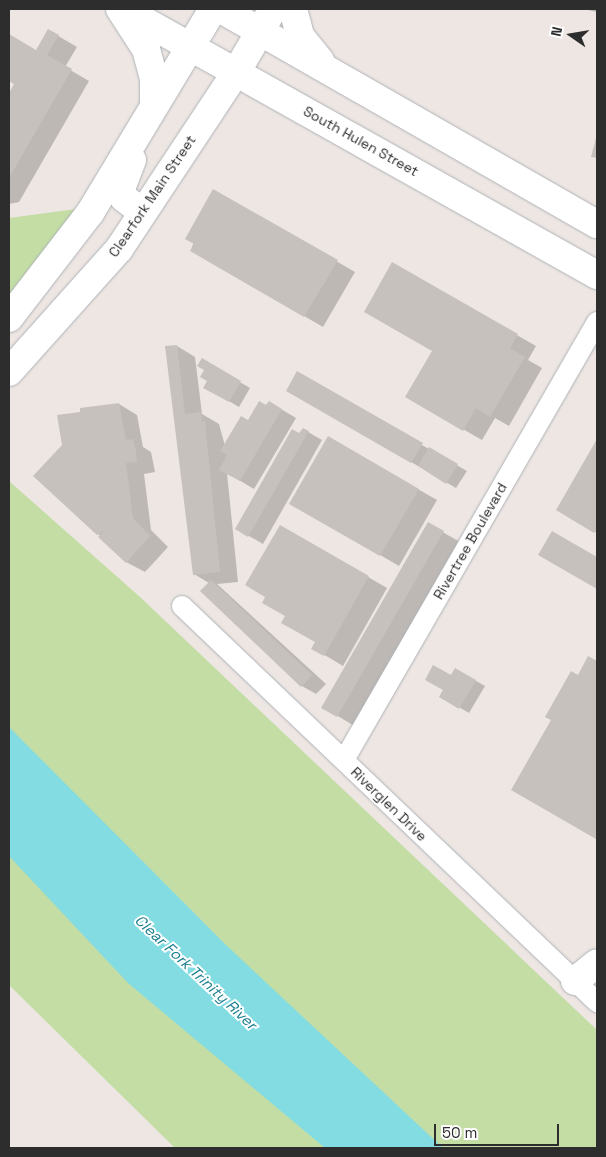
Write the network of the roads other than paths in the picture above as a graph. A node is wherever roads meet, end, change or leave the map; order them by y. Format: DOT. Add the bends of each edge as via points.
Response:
graph roads {
  1 [pos="121,9"];
  2 [pos="213,9"];
  3 [pos="221,9"];
  4 [pos="293,9"];
  5 [pos="267,20"];
  6 [pos="191,46"];
  7 [pos="325,68"];
  8 [pos="237,71"];
  9 [pos="148,115"];
  10 [pos="142,212"];
  11 [pos="597,224"];
  12 [pos="597,276"];
  13 [pos="9,318"];
  14 [pos="597,322"];
  15 [pos="9,372"];
  16 [pos="182,606"];
  17 [pos="344,760"];
  18 [pos="597,963"];
  19 [pos="575,981"];
  20 [pos="597,1002"];
  1 -- 6 [label="main road, South Hulen Street"];
  1 -- 9 [label="main road" via="146,49 154,79"];
  2 -- 6 [label="main road"];
  3 -- 5 [label="main road"];
  4 -- 7 [label="main road" via="300,36"];
  5 -- 7 [label="main road"];
  5 -- 8 [label="main road, Clearfork Main Street"];
  6 -- 8 [label="main road, South Hulen Street"];
  6 -- 9 [label="main road"];
  7 -- 11 [label="main road"];
  8 -- 10 [label="main road, Clearfork Main Street"];
  8 -- 12 [label="main road, South Hulen Street"];
  9 -- 10 [label="main road" via="121,189 124,198"];
  9 -- 13 [label="main road" via="90,212"];
  10 -- 15 [label="main road, Clearfork Main Street" via="119,249"];
  14 -- 17 [label="street, Rivertree Boulevard"];
  16 -- 17 [label="street, Riverglen Drive"];
  17 -- 19 [label="street, Riverglen Drive"];
  18 -- 19 [label="main road"];
  19 -- 20 [label="street, Riverglen Drive"];
}
